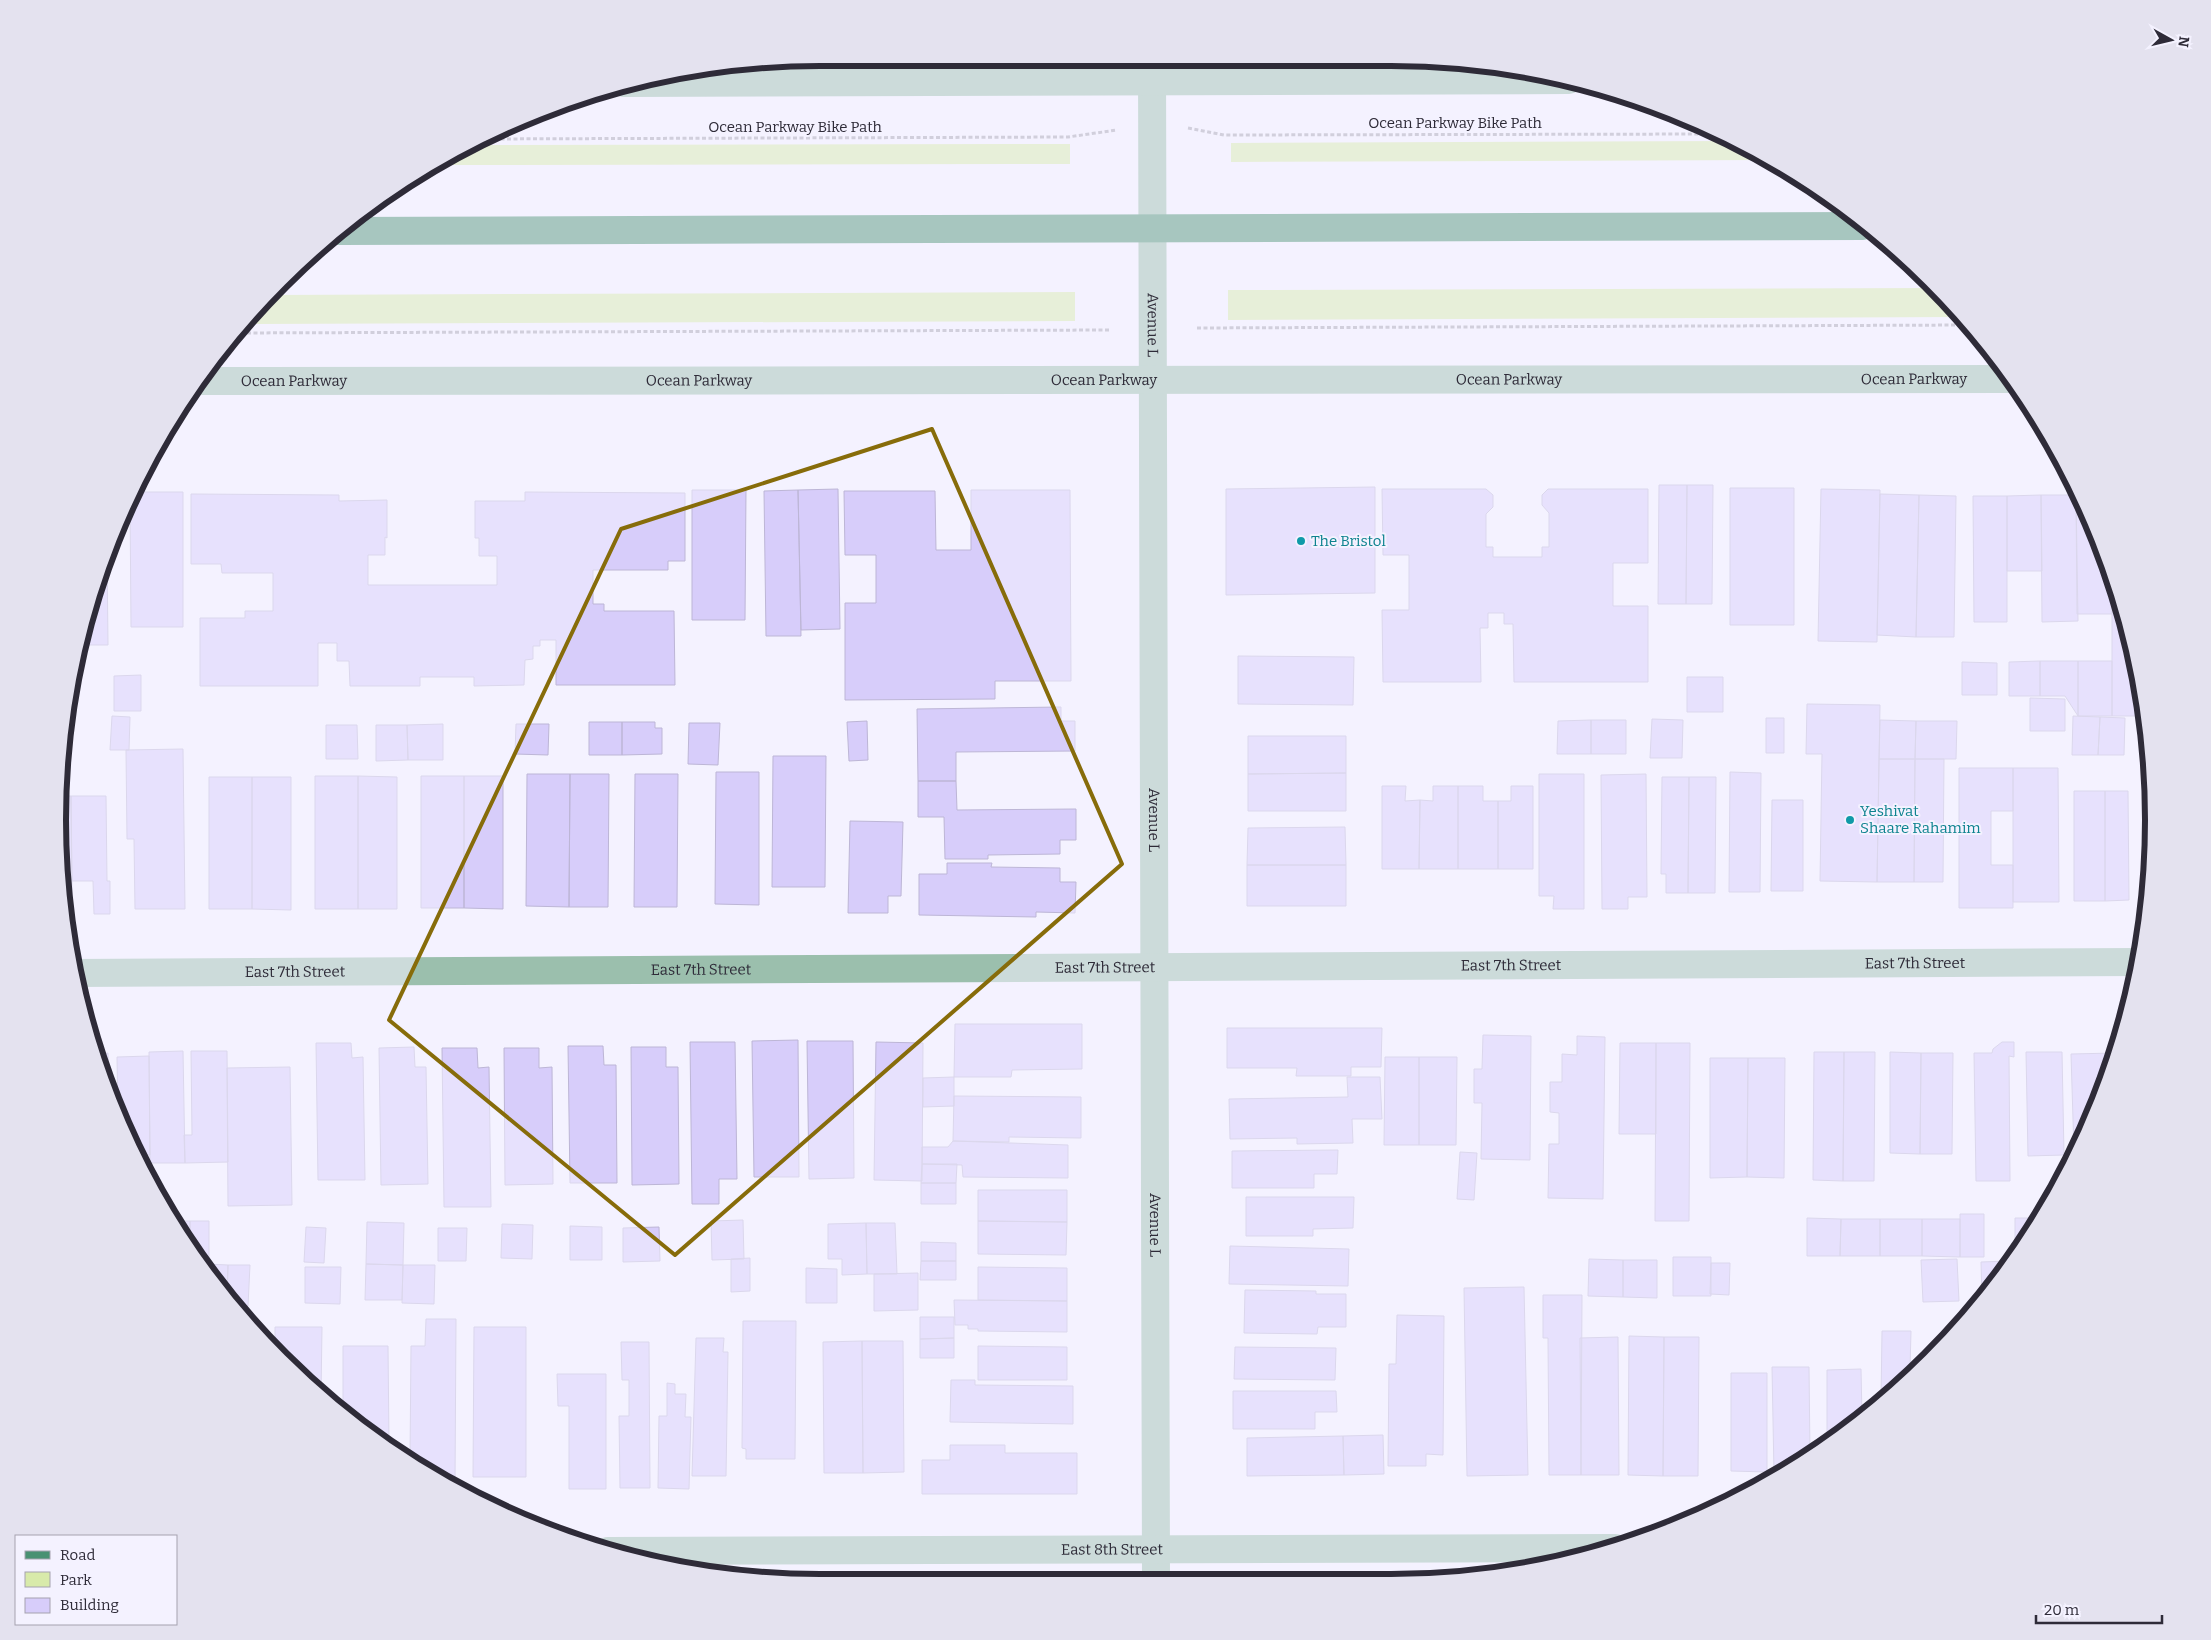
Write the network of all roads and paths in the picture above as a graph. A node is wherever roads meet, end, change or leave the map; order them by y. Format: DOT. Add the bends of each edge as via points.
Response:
graph roads {
  1 [pos="1152,71"];
  2 [pos="1526,79"];
  3 [pos="669,82"];
  4 [pos="1195,128"];
  5 [pos="1109,130"];
  6 [pos="1702,134"];
  7 [pos="498,139"];
  8 [pos="1855,226"];
  9 [pos="1153,228"];
  10 [pos="350,231"];
  11 [pos="1960,325"];
  12 [pos="1197,328"];
  13 [pos="1108,330"];
  14 [pos="245,333"];
  15 [pos="2002,379"];
  16 [pos="1153,380"];
  17 [pos="208,381"];
  18 [pos="2131,962"];
  19 [pos="1155,968"];
  20 [pos="82,973"];
  21 [pos="1586,1548"];
  22 [pos="1157,1549"];
  23 [pos="642,1552"];
  24 [pos="1156,1574"];
  1 -- 2 [label="street"];
  1 -- 3 [label="street"];
  1 -- 9 [label="street, Avenue L"];
  4 -- 6 [label="path, Ocean Parkway Bike Path" via="1224,136"];
  5 -- 7 [label="path, Ocean Parkway Bike Path" via="1068,137"];
  8 -- 9 [label="main road"];
  9 -- 10 [label="main road"];
  9 -- 16 [label="street, Avenue L"];
  11 -- 12 [label="path"];
  13 -- 14 [label="path"];
  15 -- 16 [label="street, Ocean Parkway"];
  16 -- 17 [label="street, Ocean Parkway"];
  16 -- 19 [label="street, Avenue L"];
  18 -- 19 [label="street, East 7th Street"];
  19 -- 20 [label="street, East 7th Street"];
  19 -- 22 [label="street, Avenue L"];
  21 -- 22 [label="street, East 8th Street"];
  22 -- 23 [label="street, East 8th Street"];
  22 -- 24 [label="street, Avenue L"];
}
